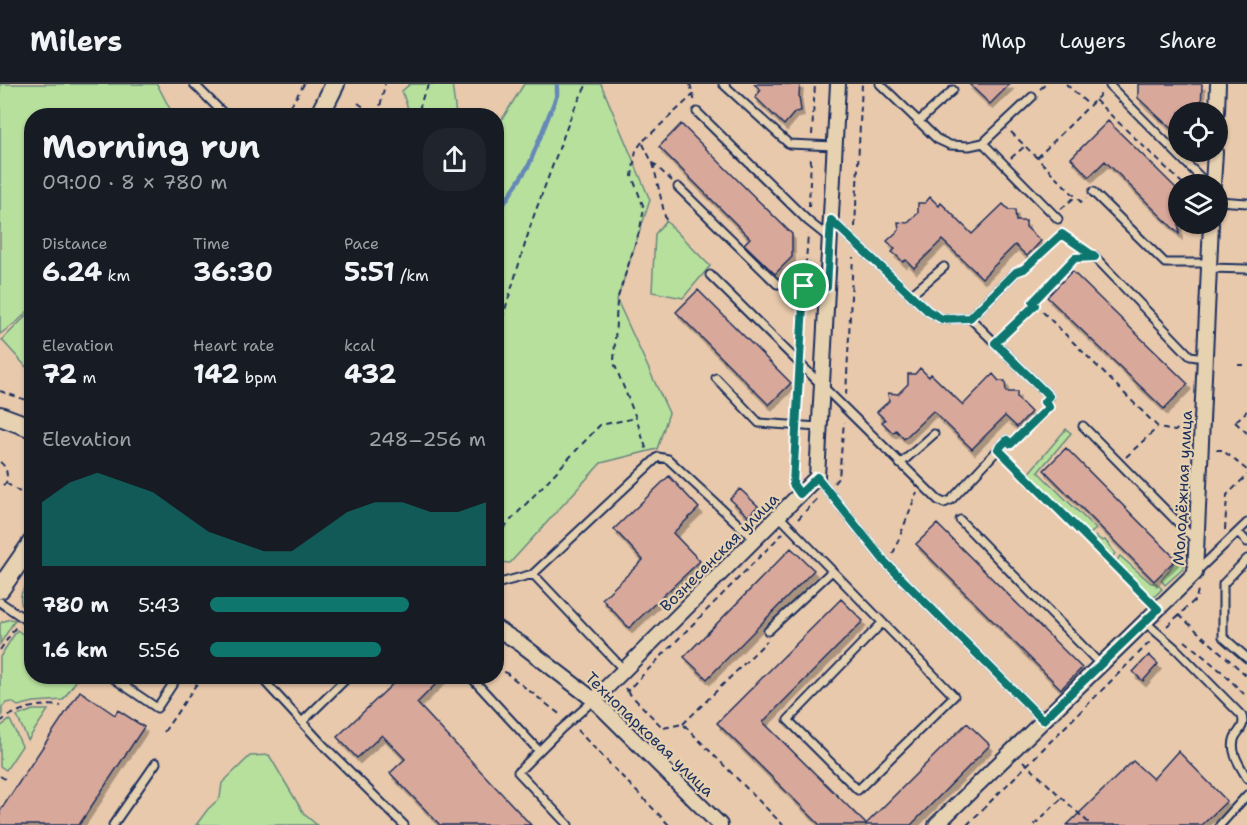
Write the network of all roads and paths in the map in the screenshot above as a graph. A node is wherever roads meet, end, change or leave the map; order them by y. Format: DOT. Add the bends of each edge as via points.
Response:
graph roads {
  1 [pos="194,84"];
  2 [pos="304,84"];
  3 [pos="335,84"];
  4 [pos="386,84"];
  5 [pos="430,84"];
  6 [pos="587,84"];
  7 [pos="690,84"];
  8 [pos="723,84"];
  9 [pos="814,84"];
  10 [pos="880,84"];
  11 [pos="1066,84"];
  12 [pos="1218,84"];
  13 [pos="836,86"];
  14 [pos="1110,86"];
  15 [pos="953,90"];
  16 [pos="693,94"];
  17 [pos="1032,98"];
  18 [pos="1095,100"];
  19 [pos="1217,102"];
  20 [pos="358,103"];
  21 [pos="1090,106"];
  22 [pos="218,108"];
  23 [pos="290,108"];
  24 [pos="323,108"];
  25 [pos="365,108"];
  26 [pos="379,108"];
  27 [pos="419,108"];
  28 [pos="697,112"];
  29 [pos="918,122"];
  30 [pos="1003,123"];
  31 [pos="642,142"];
  32 [pos="983,143"];
  33 [pos="811,145"];
  34 [pos="834,146"];
  35 [pos="1025,146"];
  36 [pos="1037,158"];
  37 [pos="652,162"];
  38 [pos="1004,164"];
  39 [pos="1173,174"];
  40 [pos="1197,174"];
  41 [pos="678,187"];
  42 [pos="1093,192"];
  43 [pos="1076,196"];
  44 [pos="1228,201"];
  45 [pos="1070,202"];
  46 [pos="1247,202"];
  47 [pos="1058,219"];
  48 [pos="808,220"];
  49 [pos="831,220"];
  50 [pos="666,221"];
  51 [pos="1211,234"];
  52 [pos="830,239"];
  53 [pos="1095,257"];
  54 [pos="1209,266"];
  55 [pos="944,267"];
  56 [pos="1247,270"];
  57 [pos="1016,272"];
  58 [pos="710,275"];
  59 [pos="804,286"];
  60 [pos="827,287"];
  61 [pos="911,295"];
  62 [pos="1035,305"];
  63 [pos="504,313"];
  64 [pos="970,318"];
  65 [pos="995,343"];
  66 [pos="1205,357"];
  67 [pos="799,363"];
  68 [pos="1238,365"];
  69 [pos="1247,365"];
  70 [pos="716,378"];
  71 [pos="822,387"];
  72 [pos="0,391"];
  73 [pos="1049,396"];
  74 [pos="24,399"];
  75 [pos="1247,411"];
  76 [pos="0,416"];
  77 [pos="636,418"];
  78 [pos="1202,421"];
  79 [pos="795,424"];
  80 [pos="24,425"];
  81 [pos="1083,426"];
  82 [pos="819,427"];
  83 [pos="1157,427"];
  84 [pos="1247,433"];
  85 [pos="934,434"];
  86 [pos="1007,440"];
  87 [pos="998,449"];
  88 [pos="1201,449"];
  89 [pos="655,460"];
  90 [pos="0,462"];
  91 [pos="1120,463"];
  92 [pos="900,464"];
  93 [pos="1247,470"];
  94 [pos="1247,475"];
  95 [pos="817,477"];
  96 [pos="6,483"];
  97 [pos="920,483"];
  98 [pos="0,487"];
  99 [pos="800,494"];
  100 [pos="24,495"];
  101 [pos="812,505"];
  102 [pos="778,515"];
  103 [pos="960,520"];
  104 [pos="1247,523"];
  105 [pos="504,527"];
  106 [pos="1238,532"];
  107 [pos="754,539"];
  108 [pos="1247,542"];
  109 [pos="1197,543"];
  110 [pos="1224,545"];
  111 [pos="24,554"];
  112 [pos="1247,559"];
  113 [pos="888,565"];
  114 [pos="832,571"];
  115 [pos="533,574"];
  116 [pos="1197,578"];
  117 [pos="504,582"];
  118 [pos="0,589"];
  119 [pos="0,602"];
  120 [pos="1158,609"];
  121 [pos="1179,615"];
  122 [pos="24,618"];
  123 [pos="1145,622"];
  124 [pos="882,623"];
  125 [pos="768,632"];
  126 [pos="1171,632"];
  127 [pos="504,633"];
  128 [pos="1157,634"];
  129 [pos="1182,640"];
  130 [pos="1247,658"];
  131 [pos="1101,665"];
  132 [pos="504,670"];
  133 [pos="624,670"];
  134 [pos="1247,676"];
  135 [pos="122,684"];
  136 [pos="173,684"];
  137 [pos="197,684"];
  138 [pos="267,684"];
  139 [pos="341,684"];
  140 [pos="477,684"];
  141 [pos="627,691"];
  142 [pos="1247,697"];
  143 [pos="594,699"];
  144 [pos="61,705"];
  145 [pos="1043,720"];
  146 [pos="0,722"];
  147 [pos="302,722"];
  148 [pos="568,722"];
  149 [pos="683,724"];
  150 [pos="164,732"];
  151 [pos="1012,750"];
  152 [pos="539,751"];
  153 [pos="156,763"];
  154 [pos="1028,765"];
  155 [pos="0,776"];
  156 [pos="1247,778"];
  157 [pos="5,779"];
  158 [pos="1247,795"];
  159 [pos="1062,798"];
  160 [pos="113,825"];
  161 [pos="404,825"];
  162 [pos="568,825"];
  163 [pos="669,825"];
  164 [pos="720,825"];
  165 [pos="783,825"];
  166 [pos="936,825"];
  167 [pos="968,825"];
  168 [pos="1034,825"];
  169 [pos="1091,825"];
  170 [pos="1220,825"];
  1 -- 22 [label="lane"];
  2 -- 23 [label="path"];
  3 -- 24 [label="main road"];
  4 -- 26 [label="path"];
  5 -- 27 [label="path"];
  6 -- 63 [label="path" via="533,218"];
  7 -- 16 [label="path"];
  8 -- 33 [label="lane" via="789,144"];
  9 -- 33 [label="path"];
  10 -- 29 [label="lane"];
  11 -- 21 [label="path"];
  12 -- 19 [label="street"];
  13 -- 34 [label="street"];
  14 -- 18 [label="path"];
  14 -- 40 [label="lane"];
  15 -- 29 [label="lane"];
  16 -- 28 [label="path"];
  16 -- 31 [label="path"];
  17 -- 30 [label="lane"];
  18 -- 21 [label="path"];
  18 -- 39 [label="path"];
  20 -- 25 [label="path"];
  21 -- 36 [label="path"];
  28 -- 48 [label="lane"];
  29 -- 32 [label="lane" via="950,145"];
  30 -- 32 [label="lane"];
  30 -- 35 [label="path"];
  31 -- 37 [label="path"];
  31 -- 77 [label="path" via="636,150 632,176 644,208 617,300 614,363"];
  32 -- 38 [label="lane"];
  33 -- 34 [label="lane"];
  33 -- 48 [label="path"];
  34 -- 49 [label="street"];
  35 -- 36 [label="path"];
  35 -- 38 [label="path"];
  36 -- 43 [label="path"];
  37 -- 41 [label="path"];
  37 -- 50 [label="path"];
  38 -- 47 [label="lane"];
  41 -- 59 [label="lane" via="777,284"];
  42 -- 43 [label="path" via="1081,202"];
  42 -- 54 [label="lane" via="1164,262"];
  43 -- 45 [label="path"];
  44 -- 46 [label="lane"];
  48 -- 52 [label="lane"];
  48 -- 59 [label="path"];
  49 -- 52 [label="street"];
  49 -- 61 [label="lane"];
  51 -- 54 [label="street, Молодёжная улица"];
  52 -- 60 [label="street"];
  53 -- 57 [label="path" via="1062,234"];
  53 -- 62 [label="path" via="1075,258 1033,302"];
  53 -- 66 [label="lane" via="1190,356"];
  54 -- 56 [label="lane"];
  54 -- 66 [label="street, Молодёжная улица"];
  55 -- 61 [label="lane"];
  57 -- 64 [label="lane"];
  58 -- 67 [label="lane"];
  59 -- 60 [label="lane"];
  59 -- 67 [label="path"];
  60 -- 71 [label="street"];
  61 -- 64 [label="lane" via="942,319"];
  62 -- 65 [label="path"];
  62 -- 83 [label="path"];
  64 -- 65 [label="lane"];
  65 -- 73 [label="lane"];
  66 -- 78 [label="street, Молодёжная улица"];
  67 -- 71 [label="lane"];
  67 -- 79 [label="path"];
  68 -- 69 [label="path"];
  70 -- 79 [label="lane" via="759,423"];
  71 -- 82 [label="street"];
  71 -- 92 [label="lane"];
  72 -- 74 [label="path"];
  73 -- 86 [label="path" via="1044,402 1049,407 1011,444"];
  75 -- 84 [label="path" via="1236,421"];
  76 -- 80 [label="main road"];
  77 -- 89 [label="path" via="648,453"];
  77 -- 105 [label="path" via="600,424"];
  78 -- 83 [label="path" via="1185,421 1175,431"];
  78 -- 88 [label="street, Молодёжная улица"];
  79 -- 82 [label="lane"];
  79 -- 99 [label="path" via="793,484"];
  81 -- 91 [label="lane"];
  82 -- 95 [label="street"];
  83 -- 91 [label="path"];
  85 -- 92 [label="lane"];
  86 -- 87 [label="lane"];
  87 -- 97 [label="lane" via="951,500 938,500"];
  87 -- 120 [label="path"];
  88 -- 93 [label="path" via="1222,450"];
  88 -- 109 [label="street, Молодёжная улица"];
  89 -- 107 [label="lane" via="668,459"];
  89 -- 115 [label="lane"];
  90 -- 96 [label="path" via="7,472"];
  91 -- 109 [label="lane"];
  92 -- 97 [label="lane"];
  94 -- 110 [label="path" via="1227,495"];
  95 -- 99 [label="street, Вознесенская улица"];
  95 -- 113 [label="lane"];
  96 -- 98 [label="path"];
  96 -- 100 [label="path"];
  97 -- 113 [label="path"];
  99 -- 101 [label="path"];
  99 -- 102 [label="street, Вознесенская улица"];
  102 -- 107 [label="street, Вознесенская улица"];
  102 -- 114 [label="lane"];
  103 -- 131 [label="lane"];
  104 -- 106 [label="lane"];
  106 -- 108 [label="lane"];
  106 -- 110 [label="lane"];
  107 -- 133 [label="street, Вознесенская улица"];
  109 -- 116 [label="street, Молодёжная улица"];
  110 -- 116 [label="lane"];
  111 -- 118 [label="main road"];
  112 -- 130 [label="lane" via="1223,584 1222,632"];
  113 -- 145 [label="lane"];
  114 -- 124 [label="lane"];
  114 -- 125 [label="lane"];
  115 -- 117 [label="lane"];
  115 -- 133 [label="lane"];
  116 -- 120 [label="street, Молодёжная улица"];
  116 -- 121 [label="path" via="1196,598"];
  119 -- 122 [label="lane"];
  120 -- 123 [label="street, Молодёжная улица"];
  121 -- 126 [label="path" via="1166,628"];
  121 -- 134 [label="path"];
  123 -- 128 [label="lane"];
  123 -- 131 [label="street, Молодёжная улица"];
  124 -- 124 [label="lane" via="954,696 858,790 788,720"];
  125 -- 149 [label="path" via="769,639"];
  127 -- 143 [label="street, Технопарковая улица"];
  128 -- 154 [label="path"];
  128 -- 156 [label="lane" via="1242,716 1243,726 1235,738 1234,749"];
  129 -- 142 [label="path"];
  131 -- 145 [label="street, Молодёжная улица"];
  132 -- 148 [label="path"];
  133 -- 143 [label="street, Вознесенская улица"];
  135 -- 136 [label="lane" via="158,708"];
  137 -- 150 [label="path"];
  138 -- 147 [label="lane"];
  139 -- 147 [label="lane"];
  140 -- 152 [label="lane"];
  141 -- 149 [label="path" via="663,728"];
  143 -- 148 [label="lane"];
  143 -- 164 [label="street, Технопарковая улица"];
  144 -- 146 [label="path" via="32,707 12,713"];
  145 -- 151 [label="street, Молодёжная улица"];
  147 -- 161 [label="lane"];
  148 -- 152 [label="lane"];
  148 -- 163 [label="path"];
  149 -- 165 [label="path"];
  151 -- 154 [label="path"];
  151 -- 166 [label="street, Молодёжная улица"];
  152 -- 162 [label="lane" via="518,772"];
  153 -- 160 [label="lane"];
  154 -- 159 [label="path"];
  154 -- 167 [label="path"];
  155 -- 157 [label="path"];
  158 -- 170 [label="lane"];
  159 -- 168 [label="path"];
  159 -- 169 [label="path"];
}
